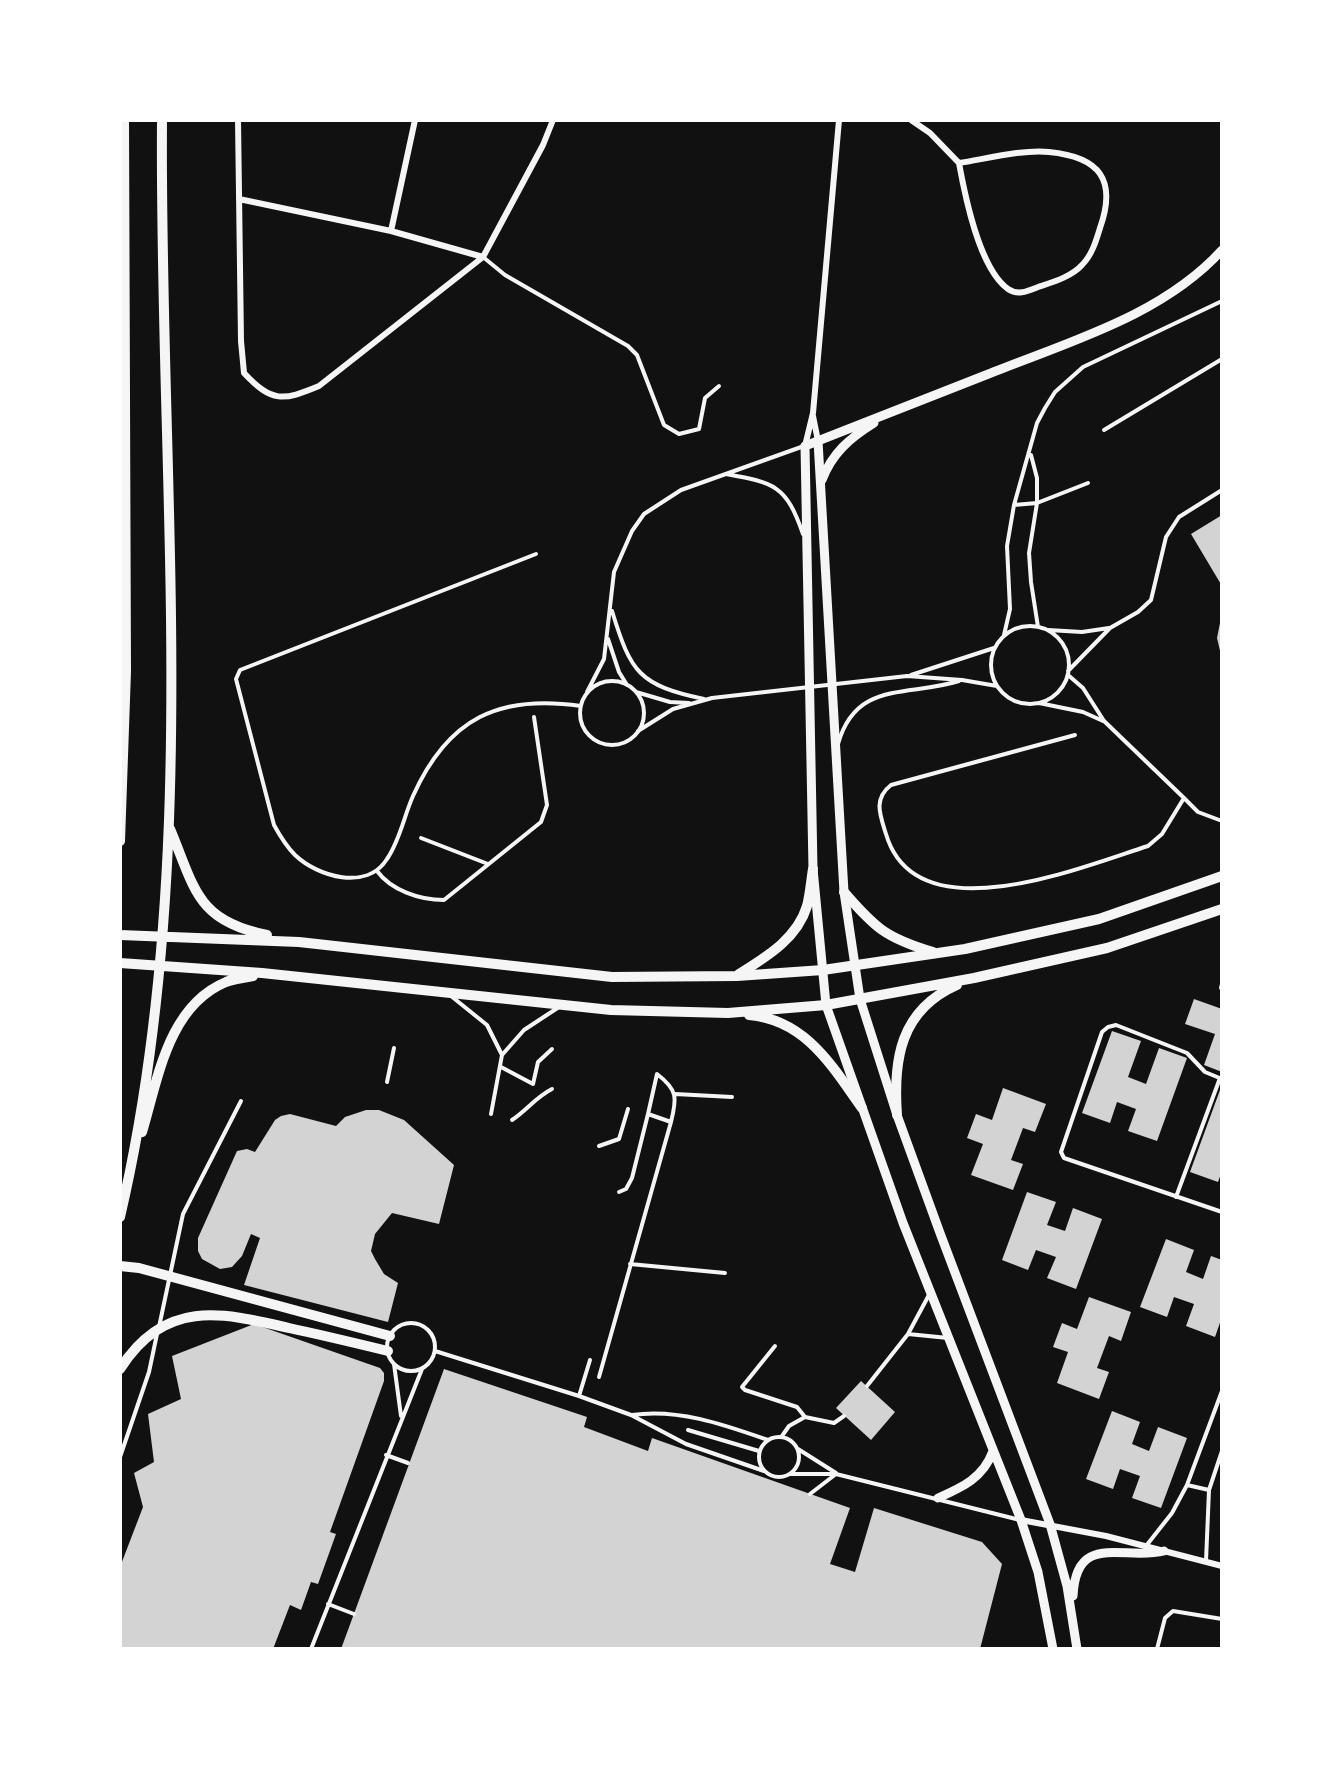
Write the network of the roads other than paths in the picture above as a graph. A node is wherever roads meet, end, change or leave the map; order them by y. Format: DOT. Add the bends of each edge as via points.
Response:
graph roads {
  1 [pos="124,120"];
  2 [pos="162,120"];
  3 [pos="238,120"];
  4 [pos="415,120"];
  5 [pos="554,120"];
  6 [pos="839,120"];
  7 [pos="911,120"];
  8 [pos="959,163"];
  9 [pos="240,199"];
  10 [pos="391,231"];
  11 [pos="1222,250"];
  12 [pos="483,257"];
  13 [pos="1222,301"];
  14 [pos="1222,359"];
  15 [pos="719,386"];
  16 [pos="813,413"];
  17 [pos="888,413"];
  18 [pos="1104,430"];
  19 [pos="818,441"];
  20 [pos="804,446"];
  21 [pos="1030,454"];
  22 [pos="726,474"];
  23 [pos="822,480"];
  24 [pos="1088,483"];
  25 [pos="1222,490"];
  26 [pos="1038,503"];
  27 [pos="1014,505"];
  28 [pos="804,537"];
  29 [pos="536,554"];
  30 [pos="611,607"];
  31 [pos="1038,627"];
  32 [pos="1110,628"];
  33 [pos="1048,630"];
  34 [pos="1004,635"];
  35 [pos="608,639"];
  36 [pos="994,648"];
  37 [pos="1068,673"];
  38 [pos="907,676"];
  39 [pos="962,680"];
  40 [pos="627,685"];
  41 [pos="996,686"];
  42 [pos="587,692"];
  43 [pos="636,692"];
  44 [pos="706,699"];
  45 [pos="693,703"];
  46 [pos="1039,703"];
  47 [pos="581,706"];
  48 [pos="534,717"];
  49 [pos="1104,721"];
  50 [pos="638,731"];
  51 [pos="1076,735"];
  52 [pos="836,754"];
  53 [pos="1222,774"];
  54 [pos="1222,779"];
  55 [pos="1184,798"];
  56 [pos="1222,821"];
  57 [pos="169,826"];
  58 [pos="422,838"];
  59 [pos="120,841"];
  60 [pos="489,864"];
  61 [pos="813,869"];
  62 [pos="377,871"];
  63 [pos="1222,876"];
  64 [pos="844,892"];
  65 [pos="1222,909"];
  66 [pos="120,935"];
  67 [pos="164,936"];
  68 [pos="298,942"];
  69 [pos="937,953"];
  70 [pos="120,963"];
  71 [pos="161,964"];
  72 [pos="854,965"];
  73 [pos="823,970"];
  74 [pos="262,973"];
  75 [pos="736,976"];
  76 [pos="974,978"];
  77 [pos="447,993"];
  78 [pos="860,999"];
  79 [pos="562,1005"];
  80 [pos="826,1005"];
  81 [pos="728,1013"];
  82 [pos="394,1048"];
  83 [pos="552,1049"];
  84 [pos="502,1055"];
  85 [pos="501,1067"];
  86 [pos="1221,1078"];
  87 [pos="387,1082"];
  88 [pos="552,1089"];
  89 [pos="675,1094"];
  90 [pos="732,1097"];
  91 [pos="241,1101"];
  92 [pos="862,1108"];
  93 [pos="628,1109"];
  94 [pos="491,1114"];
  95 [pos="648,1114"];
  96 [pos="897,1115"];
  97 [pos="512,1120"];
  98 [pos="670,1122"];
  99 [pos="599,1146"];
  100 [pos="132,1167"];
  101 [pos="619,1192"];
  102 [pos="1176,1197"];
  103 [pos="1222,1212"];
  104 [pos="120,1217"];
  105 [pos="630,1264"];
  106 [pos="120,1266"];
  107 [pos="725,1273"];
  108 [pos="930,1293"];
  109 [pos="908,1334"];
  110 [pos="390,1336"];
  111 [pos="948,1338"];
  112 [pos="776,1346"];
  113 [pos="388,1351"];
  114 [pos="435,1351"];
  115 [pos="590,1360"];
  116 [pos="394,1364"];
  117 [pos="120,1369"];
  118 [pos="422,1369"];
  119 [pos="599,1377"];
  120 [pos="867,1386"];
  121 [pos="1222,1391"];
  122 [pos="579,1396"];
  123 [pos="631,1415"];
  124 [pos="844,1416"];
  125 [pos="401,1417"];
  126 [pos="805,1417"];
  127 [pos="688,1430"];
  128 [pos="782,1437"];
  129 [pos="768,1440"];
  130 [pos="798,1449"];
  131 [pos="993,1450"];
  132 [pos="759,1451"];
  133 [pos="1222,1451"];
  134 [pos="386,1455"];
  135 [pos="120,1457"];
  136 [pos="408,1463"];
  137 [pos="764,1471"];
  138 [pos="790,1474"];
  139 [pos="836,1474"];
  140 [pos="1187,1485"];
  141 [pos="1209,1490"];
  142 [pos="810,1494"];
  143 [pos="938,1498"];
  144 [pos="1021,1520"];
  145 [pos="1050,1524"];
  146 [pos="1146,1546"];
  147 [pos="1164,1551"];
  148 [pos="1206,1561"];
  149 [pos="1222,1566"];
  150 [pos="328,1604"];
  151 [pos="1072,1612"];
  152 [pos="354,1614"];
  153 [pos="1222,1619"];
  154 [pos="311,1649"];
  155 [pos="1053,1649"];
  156 [pos="1077,1649"];
  157 [pos="1157,1649"];
  1 -- 59 [label="main road" via="126,671"];
  2 -- 57 [label="main road" via="172,679"];
  3 -- 9 [label="street"];
  4 -- 10 [label="street"];
  5 -- 12 [label="street"];
  6 -- 16 [label="street"];
  7 -- 8 [label="street"];
  8 -- 8 [label="street" via="1048,151 1084,161 1098,170 1108,193 1106,207 1095,244 1082,266 1066,277 1024,292 1010,291 996,275 969,218"];
  9 -- 10 [label="street"];
  9 -- 12 [label="street" via="240,341 244,373 269,395 294,396 320,386"];
  10 -- 12 [label="street"];
  11 -- 17 [label="street" via="1182,286 1102,329"];
  12 -- 15 [label="lane" via="505,275 628,346 637,356 664,425 679,434 699,429 705,398"];
  13 -- 21 [label="lane" via="1069,377 1037,423"];
  14 -- 18 [label="lane"];
  16 -- 19 [label="street"];
  16 -- 20 [label="street"];
  17 -- 19 [label="street"];
  17 -- 23 [label="street" via="848,441 828,464"];
  19 -- 20 [label="street"];
  19 -- 23 [label="street"];
  20 -- 22 [label="lane"];
  20 -- 28 [label="street"];
  21 -- 26 [label="lane"];
  21 -- 27 [label="lane"];
  22 -- 28 [label="lane" via="759,480 778,489 796,510"];
  22 -- 30 [label="lane" via="681,490 644,514 614,572"];
  23 -- 52 [label="street"];
  24 -- 26 [label="lane"];
  25 -- 32 [label="lane" via="1179,517 1166,537 1151,600"];
  26 -- 27 [label="lane"];
  26 -- 31 [label="lane" via="1029,553"];
  27 -- 34 [label="lane" via="1007,546 1010,609"];
  28 -- 61 [label="street"];
  29 -- 62 [label="lane" via="271,656 237,675 265,793 283,842 296,857 333,874 352,879"];
  30 -- 35 [label="lane"];
  30 -- 44 [label="lane" via="628,657 646,679 672,692"];
  31 -- 33 [label="lane"];
  31 -- 34 [label="lane" via="1024,626"];
  32 -- 33 [label="lane" via="1082,632"];
  32 -- 37 [label="lane"];
  33 -- 37 [label="lane" via="1065,647"];
  34 -- 36 [label="lane"];
  35 -- 40 [label="lane"];
  35 -- 42 [label="lane" via="604,659"];
  36 -- 38 [label="lane"];
  36 -- 41 [label="lane" via="990,661"];
  37 -- 46 [label="lane" via="1062,687"];
  37 -- 49 [label="lane"];
  38 -- 39 [label="lane"];
  38 -- 44 [label="lane"];
  39 -- 41 [label="lane"];
  39 -- 52 [label="lane" via="866,700 850,716"];
  40 -- 42 [label="lane" via="606,682"];
  40 -- 43 [label="lane"];
  41 -- 46 [label="lane" via="1015,701"];
  42 -- 47 [label="lane"];
  43 -- 45 [label="lane" via="670,702"];
  43 -- 50 [label="lane" via="644,712"];
  44 -- 45 [label="lane"];
  45 -- 50 [label="lane" via="673,709"];
  46 -- 49 [label="lane" via="1083,712"];
  47 -- 50 [label="lane" via="581,723 586,733 603,744 623,743"];
  47 -- 62 [label="lane" via="520,703 474,717 465,724 437,752 387,859"];
  48 -- 60 [label="lane" via="547,805 545,814 541,822"];
  49 -- 55 [label="lane"];
  51 -- 55 [label="lane" via="891,785 878,802 889,845 904,867 922,881 987,888 1032,882 1148,846 1162,834"];
  52 -- 64 [label="street"];
  53 -- 54 [label="lane"];
  55 -- 56 [label="lane" via="1198,812"];
  57 -- 67 [label="main road"];
  57 -- 68 [label="main road" via="200,900 216,916 241,929"];
  58 -- 60 [label="lane"];
  60 -- 62 [label="lane" via="444,900 395,889"];
  61 -- 73 [label="street"];
  61 -- 75 [label="main road" via="807,907 796,927 784,943"];
  63 -- 69 [label="main road" via="1100,919"];
  64 -- 69 [label="main road" via="890,938"];
  64 -- 72 [label="street"];
  65 -- 76 [label="main road" via="1107,948"];
  66 -- 67 [label="main road"];
  67 -- 68 [label="main road"];
  67 -- 71 [label="main road"];
  68 -- 75 [label="main road" via="612,977"];
  69 -- 72 [label="main road"];
  70 -- 71 [label="main road"];
  71 -- 74 [label="main road"];
  71 -- 100 [label="main road"];
  72 -- 73 [label="main road"];
  72 -- 78 [label="street"];
  73 -- 75 [label="main road"];
  73 -- 80 [label="street"];
  74 -- 77 [label="main road"];
  74 -- 100 [label="main road" via="226,982 209,992 182,1018 164,1061"];
  76 -- 78 [label="main road"];
  76 -- 96 [label="main road" via="934,998 913,1021 898,1058"];
  77 -- 79 [label="main road"];
  77 -- 84 [label="lane" via="487,1025"];
  78 -- 80 [label="main road"];
  78 -- 96 [label="street"];
  79 -- 81 [label="main road"];
  79 -- 84 [label="lane" via="524,1030"];
  80 -- 81 [label="main road"];
  80 -- 92 [label="street"];
  81 -- 92 [label="main road" via="758,1016 813,1041"];
  82 -- 87 [label="lane"];
  83 -- 85 [label="lane" via="538,1062 533,1084"];
  84 -- 85 [label="lane"];
  85 -- 94 [label="lane"];
  86 -- 102 [label="lane"];
  86 -- 102 [label="lane" via="1205,1072 1187,1053 1116,1025 1102,1032 1061,1152 1064,1158"];
  88 -- 97 [label="lane" via="538,1096"];
  89 -- 90 [label="lane"];
  89 -- 95 [label="lane" via="657,1074"];
  89 -- 98 [label="lane"];
  91 -- 135 [label="lane" via="183,1215 149,1372"];
  92 -- 108 [label="street"];
  93 -- 99 [label="lane" via="619,1139"];
  95 -- 98 [label="lane"];
  95 -- 101 [label="lane" via="632,1178 626,1189"];
  96 -- 145 [label="street"];
  98 -- 105 [label="lane"];
  100 -- 104 [label="main road"];
  102 -- 103 [label="lane"];
  105 -- 107 [label="lane"];
  105 -- 119 [label="lane"];
  106 -- 110 [label="main road"];
  108 -- 109 [label="lane"];
  108 -- 111 [label="street"];
  109 -- 111 [label="lane"];
  109 -- 120 [label="lane"];
  110 -- 113 [label="lane"];
  110 -- 114 [label="lane" via="401,1326 422,1326 432,1337"];
  111 -- 131 [label="street"];
  112 -- 126 [label="lane" via="742,1387 797,1407"];
  113 -- 116 [label="lane"];
  113 -- 117 [label="main road" via="238,1316 206,1314 178,1321 154,1333"];
  114 -- 118 [label="lane"];
  114 -- 122 [label="lane"];
  115 -- 122 [label="lane"];
  116 -- 118 [label="lane" via="407,1371"];
  116 -- 125 [label="lane"];
  118 -- 125 [label="lane"];
  121 -- 140 [label="lane"];
  122 -- 123 [label="lane"];
  123 -- 129 [label="lane" via="654,1412 696,1418"];
  123 -- 137 [label="lane" via="686,1444"];
  124 -- 126 [label="lane" via="834,1423"];
  125 -- 134 [label="lane"];
  126 -- 128 [label="lane" via="789,1426"];
  127 -- 132 [label="lane"];
  128 -- 129 [label="lane"];
  128 -- 130 [label="lane"];
  129 -- 132 [label="lane"];
  130 -- 138 [label="lane" via="798,1463"];
  130 -- 139 [label="lane"];
  131 -- 143 [label="street" via="988,1465 978,1476"];
  131 -- 144 [label="street"];
  132 -- 137 [label="lane"];
  133 -- 141 [label="lane"];
  134 -- 136 [label="lane"];
  134 -- 150 [label="lane"];
  137 -- 138 [label="lane" via="776,1477"];
  138 -- 139 [label="lane"];
  139 -- 142 [label="lane"];
  139 -- 143 [label="lane"];
  140 -- 141 [label="lane"];
  140 -- 146 [label="lane" via="1172,1513"];
  141 -- 148 [label="lane"];
  143 -- 144 [label="lane"];
  144 -- 145 [label="street"];
  144 -- 155 [label="street" via="1038,1572"];
  145 -- 146 [label="street"];
  145 -- 151 [label="street"];
  146 -- 147 [label="street"];
  147 -- 148 [label="street"];
  147 -- 151 [label="street" via="1147,1555 1105,1551 1088,1558 1073,1584"];
  148 -- 149 [label="street"];
  150 -- 152 [label="lane"];
  150 -- 154 [label="lane"];
  151 -- 156 [label="street"];
  153 -- 157 [label="lane" via="1173,1611 1166,1618"];
}
